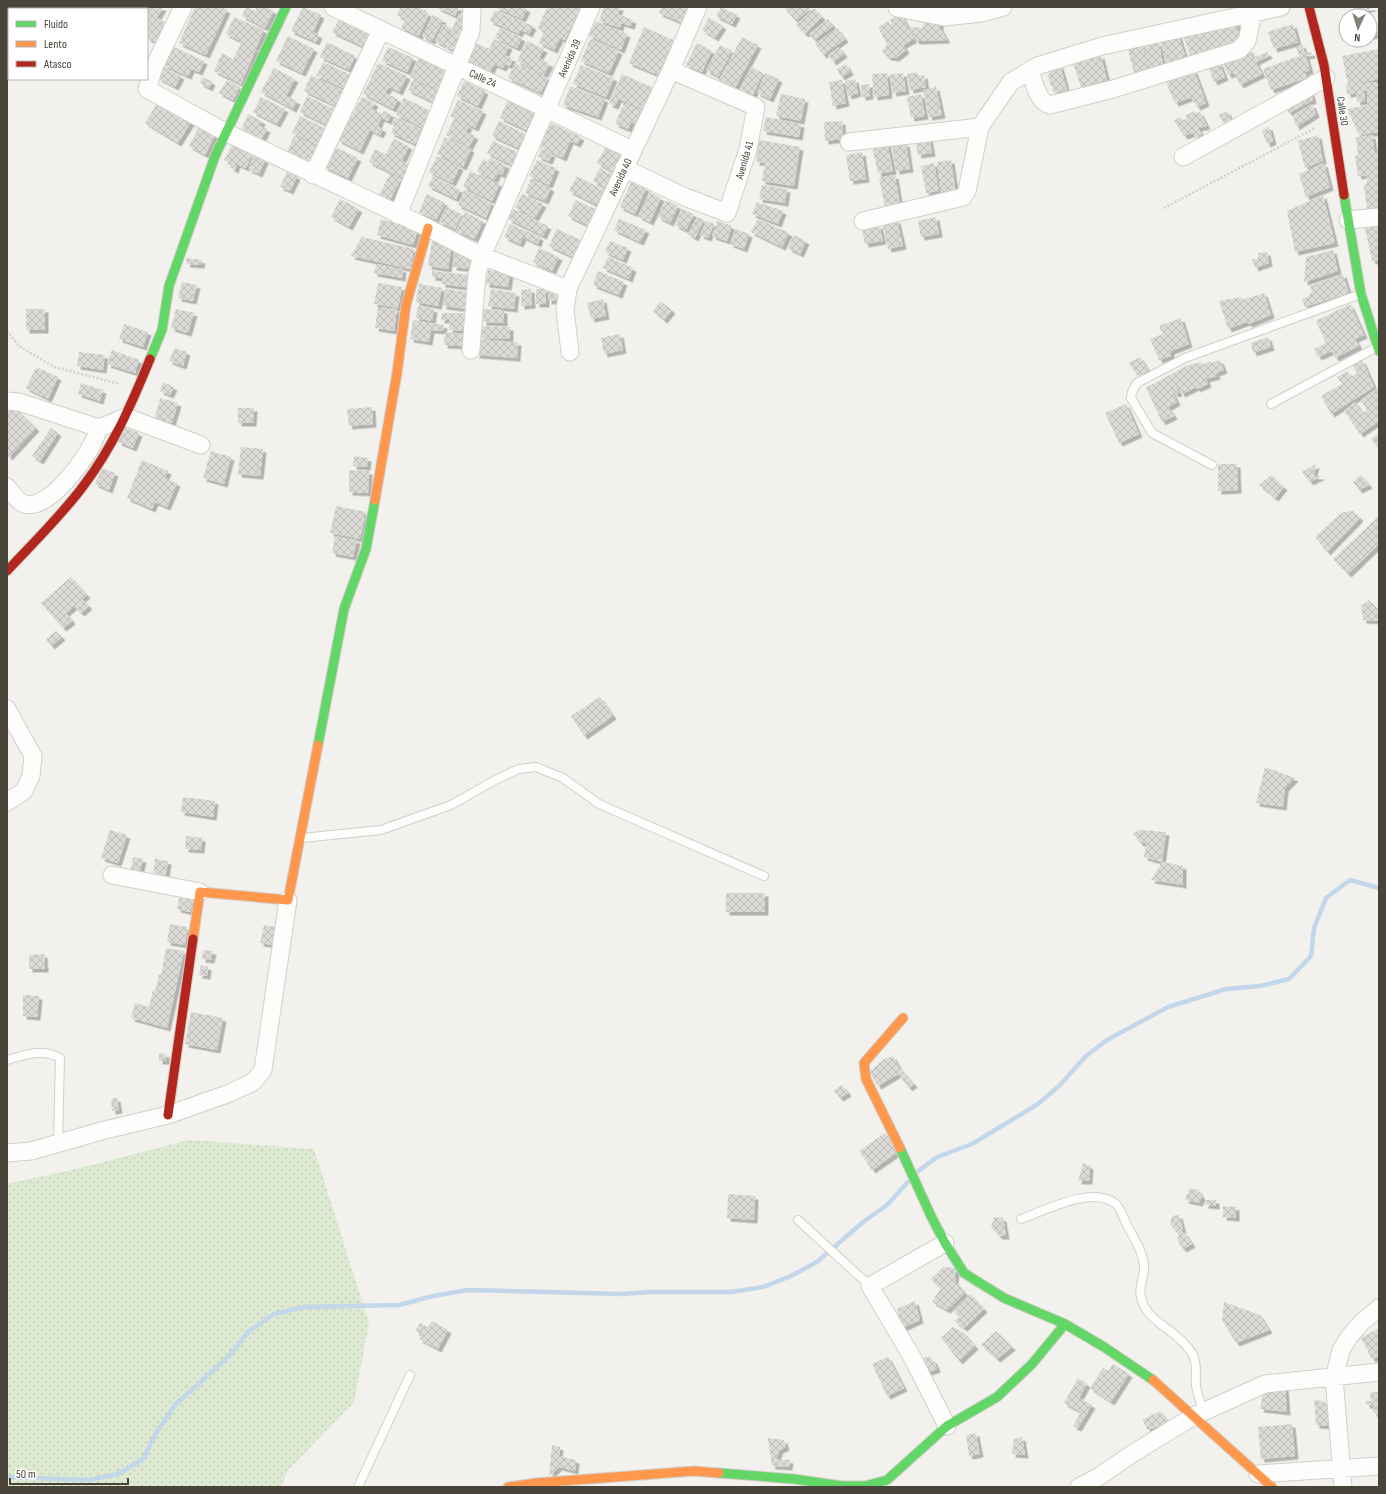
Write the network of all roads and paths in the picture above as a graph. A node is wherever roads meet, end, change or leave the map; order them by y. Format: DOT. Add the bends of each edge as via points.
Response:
graph roads {
  1 [pos="183,7"];
  2 [pos="286,7"];
  3 [pos="333,7"];
  4 [pos="472,7"];
  5 [pos="591,7"];
  6 [pos="698,7"];
  7 [pos="1003,7"];
  8 [pos="1281,7"];
  9 [pos="1309,7"];
  10 [pos="897,8"];
  11 [pos="1253,12"];
  12 [pos="381,30"];
  13 [pos="457,66"];
  14 [pos="671,70"];
  15 [pos="1030,70"];
  16 [pos="1326,78"];
  17 [pos="546,108"];
  18 [pos="1332,118"];
  19 [pos="980,127"];
  20 [pos="225,132"];
  21 [pos="849,142"];
  22 [pos="632,150"];
  23 [pos="1183,157"];
  24 [pos="624,168"];
  25 [pos="313,175"];
  26 [pos="1164,208"];
  27 [pos="398,215"];
  28 [pos="1379,217"];
  29 [pos="1348,220"];
  30 [pos="863,221"];
  31 [pos="428,228"];
  32 [pos="482,256"];
  33 [pos="568,289"];
  34 [pos="1361,294"];
  35 [pos="7,331"];
  36 [pos="1378,349"];
  37 [pos="471,350"];
  38 [pos="570,352"];
  39 [pos="140,385"];
  40 [pos="7,401"];
  41 [pos="1272,404"];
  42 [pos="126,417"];
  43 [pos="98,428"];
  44 [pos="201,445"];
  45 [pos="1212,465"];
  46 [pos="7,488"];
  47 [pos="7,571"];
  48 [pos="7,709"];
  49 [pos="7,802"];
  50 [pos="301,838"];
  51 [pos="112,875"];
  52 [pos="764,876"];
  53 [pos="200,892"];
  54 [pos="288,900"];
  55 [pos="903,1018"];
  56 [pos="7,1060"];
  57 [pos="168,1115"];
  58 [pos="58,1142"];
  59 [pos="7,1153"];
  60 [pos="1021,1219"];
  61 [pos="798,1220"];
  62 [pos="944,1243"];
  63 [pos="870,1286"];
  64 [pos="1379,1308"];
  65 [pos="1065,1324"];
  66 [pos="1379,1372"];
  67 [pos="410,1375"];
  68 [pos="1334,1378"];
  69 [pos="1199,1414"];
  70 [pos="947,1426"];
  71 [pos="1379,1466"];
  72 [pos="1342,1468"];
  73 [pos="1258,1474"];
  74 [pos="733,1480"];
  75 [pos="358,1487"];
  76 [pos="508,1487"];
  77 [pos="1078,1487"];
  78 [pos="1272,1487"];
  79 [pos="1343,1487"];
  1 -- 20 [label="street" via="154,67 147,89"];
  2 -- 20 [label="street"];
  3 -- 12 [label="street, Calle 24"];
  4 -- 13 [label="street" via="471,31"];
  5 -- 17 [label="street, Avenida 39"];
  6 -- 14 [label="street, Avenida 40"];
  7 -- 10 [label="street" via="980,13 944,17"];
  8 -- 11 [label="street"];
  9 -- 16 [label="street, Calle 30"];
  11 -- 15 [label="street" via="1102,46"];
  11 -- 15 [label="street" via="1246,41 1239,50 1113,89 1050,105 1041,101"];
  12 -- 13 [label="street, Calle 24"];
  12 -- 25 [label="street"];
  13 -- 17 [label="street, Calle 24"];
  13 -- 27 [label="street"];
  14 -- 22 [label="street, Avenida 40"];
  14 -- 24 [label="street, Avenida 41" via="756,107 748,149 727,213"];
  15 -- 19 [label="street" via="1008,85"];
  16 -- 18 [label="street, Calle 30"];
  16 -- 23 [label="street"];
  17 -- 22 [label="street, Calle 24"];
  17 -- 32 [label="street, Avenida 39"];
  18 -- 26 [label="path"];
  18 -- 29 [label="street, Calle 30"];
  19 -- 21 [label="street"];
  19 -- 30 [label="street" via="967,191 963,197"];
  20 -- 25 [label="street"];
  20 -- 39 [label="street" via="169,286 162,330"];
  22 -- 24 [label="street, Avenida 40"];
  24 -- 33 [label="street, Avenida 40"];
  25 -- 27 [label="street"];
  27 -- 31 [label="street"];
  28 -- 29 [label="street"];
  29 -- 34 [label="street, Calle 30"];
  31 -- 32 [label="street"];
  31 -- 50 [label="street" via="406,305 397,373 366,549 344,609"];
  32 -- 33 [label="street"];
  32 -- 37 [label="street, Avenida 39" via="477,274"];
  33 -- 38 [label="street, Avenida 40" via="565,310"];
  34 -- 36 [label="street, Calle 30"];
  34 -- 45 [label="lane" via="1185,358 1138,383 1131,398 1152,433"];
  35 -- 39 [label="path" via="19,346 54,367 124,385"];
  36 -- 41 [label="lane"];
  39 -- 42 [label="street"];
  40 -- 43 [label="street" via="19,402"];
  42 -- 43 [label="street"];
  42 -- 44 [label="street"];
  42 -- 47 [label="street" via="84,486"];
  43 -- 46 [label="street" via="92,446 84,458 48,499 34,504 22,503"];
  48 -- 49 [label="street" via="33,756 32,776 24,791"];
  50 -- 52 [label="lane" via="381,830 451,805 519,769 536,767 563,778 598,804"];
  50 -- 54 [label="street"];
  51 -- 53 [label="street"];
  53 -- 54 [label="street"];
  53 -- 57 [label="street"];
  54 -- 57 [label="street" via="263,1070 253,1082 230,1093"];
  55 -- 62 [label="street" via="864,1063 866,1079"];
  56 -- 58 [label="lane" via="28,1054 50,1052 60,1058"];
  57 -- 58 [label="street"];
  58 -- 59 [label="street" via="32,1151"];
  60 -- 69 [label="lane" via="1076,1199 1098,1196 1117,1204 1143,1259 1140,1286 1144,1306 1182,1340 1196,1364"];
  61 -- 63 [label="lane"];
  62 -- 63 [label="street"];
  62 -- 65 [label="street" via="964,1273 1004,1298"];
  63 -- 70 [label="street" via="912,1357"];
  64 -- 68 [label="street" via="1349,1337 1341,1350"];
  65 -- 69 [label="street" via="1104,1347"];
  65 -- 70 [label="street" via="1032,1364 997,1396"];
  66 -- 68 [label="street"];
  67 -- 75 [label="lane"];
  68 -- 69 [label="street" via="1265,1384"];
  68 -- 72 [label="street"];
  69 -- 73 [label="street"];
  69 -- 77 [label="street"];
  70 -- 74 [label="street" via="887,1480 865,1486 842,1486 794,1479"];
  71 -- 72 [label="street"];
  72 -- 73 [label="street"];
  72 -- 79 [label="street"];
  73 -- 78 [label="street"];
  74 -- 76 [label="street" via="694,1471"];
}
